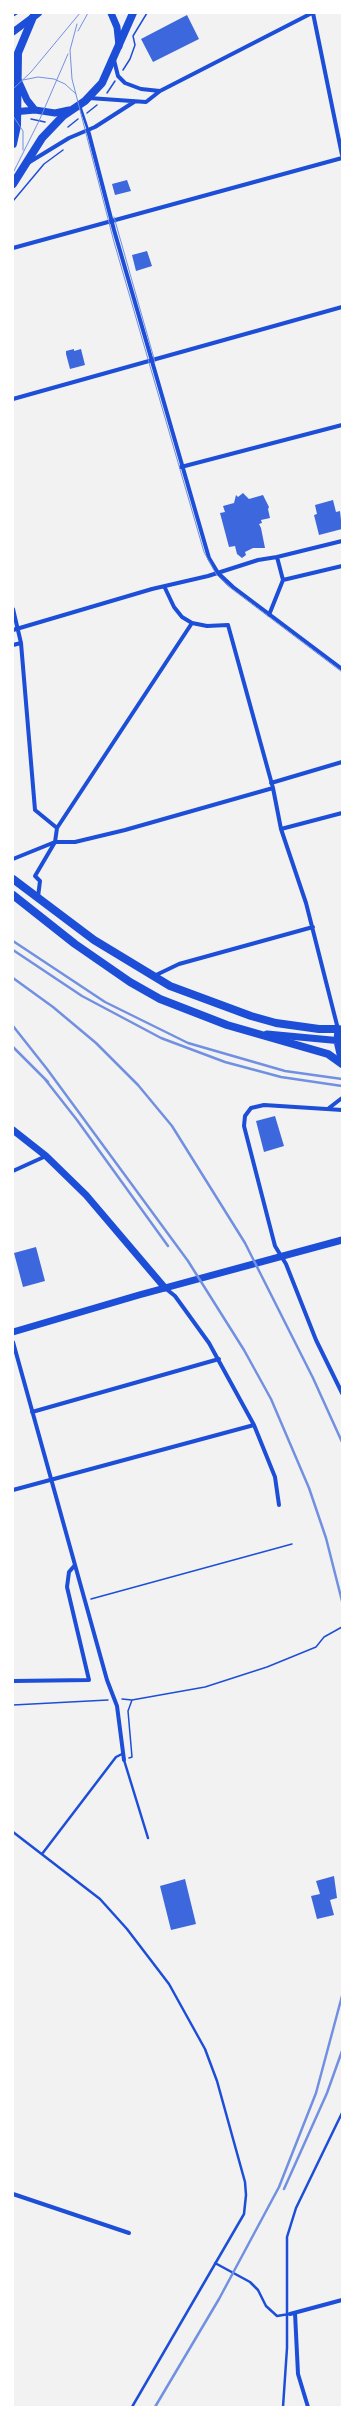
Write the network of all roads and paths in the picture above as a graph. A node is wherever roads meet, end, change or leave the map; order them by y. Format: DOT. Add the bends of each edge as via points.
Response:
graph roads {
  1 [pos="18,13"];
  2 [pos="111,13"];
  3 [pos="146,13"];
  4 [pos="312,13"];
  5 [pos="132,14"];
  6 [pos="36,15"];
  7 [pos="13,16"];
  8 [pos="13,32"];
  9 [pos="119,46"];
  10 [pos="114,59"];
  11 [pos="16,74"];
  12 [pos="118,76"];
  13 [pos="160,91"];
  14 [pos="89,98"];
  15 [pos="134,102"];
  16 [pos="77,107"];
  17 [pos="35,110"];
  18 [pos="15,111"];
  19 [pos="17,120"];
  20 [pos="55,124"];
  21 [pos="68,127"];
  22 [pos="88,130"];
  23 [pos="69,138"];
  24 [pos="13,144"];
  25 [pos="342,156"];
  26 [pos="24,166"];
  27 [pos="13,184"];
  28 [pos="13,201"];
  29 [pos="112,221"];
  30 [pos="13,248"];
  31 [pos="342,307"];
  32 [pos="152,360"];
  33 [pos="13,399"];
  34 [pos="342,425"];
  35 [pos="181,467"];
  36 [pos="342,541"];
  37 [pos="277,557"];
  38 [pos="342,566"];
  39 [pos="218,573"];
  40 [pos="283,580"];
  41 [pos="165,588"];
  42 [pos="13,609"];
  43 [pos="269,614"];
  44 [pos="192,623"];
  45 [pos="18,628"];
  46 [pos="13,630"];
  47 [pos="21,643"];
  48 [pos="13,645"];
  49 [pos="342,669"];
  50 [pos="342,762"];
  51 [pos="271,783"];
  52 [pos="273,788"];
  53 [pos="342,812"];
  54 [pos="57,828"];
  55 [pos="281,829"];
  56 [pos="55,842"];
  57 [pos="13,859"];
  58 [pos="13,873"];
  59 [pos="13,879"];
  60 [pos="23,885"];
  61 [pos="13,895"];
  62 [pos="38,897"];
  63 [pos="312,927"];
  64 [pos="152,977"];
  65 [pos="137,986"];
  66 [pos="251,1032"];
  67 [pos="340,1035"];
  68 [pos="342,1064"];
  69 [pos="342,1098"];
  70 [pos="329,1108"];
  71 [pos="342,1110"];
  72 [pos="13,1130"];
  73 [pos="46,1156"];
  74 [pos="13,1171"];
  75 [pos="342,1240"];
  76 [pos="282,1256"];
  77 [pos="165,1288"];
  78 [pos="13,1332"];
  79 [pos="13,1342"];
  80 [pos="219,1359"];
  81 [pos="342,1393"];
  82 [pos="32,1412"];
  83 [pos="254,1425"];
  84 [pos="51,1479"];
  85 [pos="13,1490"];
  86 [pos="279,1505"];
  87 [pos="292,1544"];
  88 [pos="75,1565"];
  89 [pos="85,1601"];
  90 [pos="342,1627"];
  91 [pos="13,1681"];
  92 [pos="121,1699"];
  93 [pos="104,1700"];
  94 [pos="132,1700"];
  95 [pos="13,1705"];
  96 [pos="122,1754"];
  97 [pos="124,1760"];
  98 [pos="13,1832"];
  99 [pos="148,1838"];
  100 [pos="42,1854"];
  101 [pos="342,2113"];
  102 [pos="13,2194"];
  103 [pos="129,2233"];
  104 [pos="215,2263"];
  105 [pos="342,2300"];
  106 [pos="295,2313"];
  107 [pos="288,2314"];
  108 [pos="132,2407"];
  109 [pos="283,2407"];
  110 [pos="308,2407"];
  1 -- 7 [label="path"];
  2 -- 9 [label="main road" via="117,26"];
  3 -- 12 [label="path" via="133,36 135,46 130,59"];
  4 -- 13 [label="street"];
  4 -- 25 [label="street"];
  5 -- 9 [label="main road"];
  6 -- 8 [label="main road"];
  6 -- 11 [label="main road" via="18,54"];
  9 -- 10 [label="main road"];
  10 -- 12 [label="street"];
  10 -- 14 [label="main road" via="102,83"];
  11 -- 17 [label="main road" via="26,100"];
  11 -- 18 [label="main road"];
  12 -- 13 [label="street" via="128,85 149,91"];
  13 -- 15 [label="street" via="146,102"];
  14 -- 15 [label="street" via="104,97"];
  14 -- 16 [label="main road"];
  15 -- 22 [label="street"];
  16 -- 17 [label="main road" via="55,113"];
  16 -- 20 [label="main road"];
  16 -- 22 [label="lane"];
  17 -- 18 [label="main road"];
  18 -- 19 [label="main road"];
  19 -- 20 [label="path" via="26,118"];
  19 -- 24 [label="main road"];
  20 -- 26 [label="main road" via="36,145"];
  21 -- 23 [label="path"];
  22 -- 23 [label="street"];
  22 -- 29 [label="street"];
  23 -- 26 [label="street"];
  23 -- 28 [label="path" via="72,144 44,164"];
  25 -- 29 [label="street"];
  26 -- 27 [label="main road"];
  29 -- 30 [label="street"];
  29 -- 32 [label="street"];
  31 -- 32 [label="street"];
  32 -- 33 [label="street"];
  32 -- 35 [label="street"];
  34 -- 35 [label="street"];
  35 -- 39 [label="street" via="203,544"];
  36 -- 37 [label="street"];
  37 -- 39 [label="street" via="258,560"];
  37 -- 40 [label="street"];
  38 -- 40 [label="street"];
  39 -- 41 [label="street"];
  39 -- 43 [label="street"];
  40 -- 43 [label="street"];
  41 -- 44 [label="street" via="174,607 182,617"];
  41 -- 45 [label="street" via="145,591"];
  42 -- 45 [label="street"];
  43 -- 49 [label="street"];
  44 -- 51 [label="street" via="207,626 228,625"];
  44 -- 54 [label="street"];
  45 -- 46 [label="street"];
  45 -- 47 [label="street"];
  47 -- 48 [label="street"];
  47 -- 54 [label="street" via="35,810"];
  50 -- 51 [label="street"];
  51 -- 52 [label="street"];
  52 -- 55 [label="street"];
  52 -- 56 [label="street" via="125,830 75,842"];
  53 -- 55 [label="street"];
  54 -- 56 [label="street"];
  55 -- 63 [label="street"];
  56 -- 57 [label="street"];
  56 -- 62 [label="street" via="35,876 40,880"];
  58 -- 60 [label="main road"];
  59 -- 60 [label="main road"];
  60 -- 62 [label="main road"];
  61 -- 65 [label="main road" via="75,944"];
  62 -- 64 [label="main road" via="94,940"];
  63 -- 64 [label="street" via="179,964"];
  63 -- 67 [label="street"];
  64 -- 65 [label="main road"];
  64 -- 67 [label="main road" via="202,999 251,1016"];
  65 -- 66 [label="main road" via="175,1006"];
  66 -- 67 [label="main road"];
  66 -- 68 [label="main road" via="328,1054"];
  67 -- 68 [label="main road"];
  69 -- 70 [label="street"];
  70 -- 71 [label="street"];
  70 -- 76 [label="street" via="264,1105 251,1108 245,1116 244,1126 272,1235 275,1246"];
  72 -- 73 [label="main road"];
  73 -- 74 [label="street"];
  73 -- 77 [label="main road" via="86,1195"];
  75 -- 76 [label="main road"];
  76 -- 77 [label="main road"];
  76 -- 81 [label="street" via="316,1340"];
  77 -- 78 [label="main road"];
  77 -- 80 [label="street" via="175,1296"];
  79 -- 82 [label="street"];
  80 -- 82 [label="street"];
  80 -- 83 [label="street"];
  82 -- 84 [label="street"];
  83 -- 84 [label="street"];
  83 -- 86 [label="street" via="275,1477"];
  84 -- 85 [label="street"];
  84 -- 88 [label="street"];
  87 -- 89 [label="path"];
  88 -- 89 [label="street"];
  88 -- 91 [label="street" via="69,1572 67,1587 89,1680"];
  89 -- 96 [label="street" via="117,1706"];
  90 -- 94 [label="path" via="324,1637 316,1647 267,1667 205,1686"];
  92 -- 94 [label="path"];
  93 -- 95 [label="path"];
  94 -- 97 [label="path" via="128,1711 132,1757"];
  96 -- 97 [label="street"];
  96 -- 100 [label="lane" via="116,1757"];
  97 -- 99 [label="lane"];
  98 -- 100 [label="lane"];
  100 -- 104 [label="lane" via="100,1899 127,1929 169,1984 205,2049 217,2081 246,2195 244,2214"];
  101 -- 107 [label="lane" via="291,2221 286,2244"];
  102 -- 103 [label="street"];
  104 -- 107 [label="lane" via="244,2278 258,2290 266,2306 277,2316"];
  104 -- 108 [label="lane"];
  105 -- 106 [label="street"];
  106 -- 107 [label="street"];
  106 -- 110 [label="street" via="298,2374"];
  107 -- 109 [label="lane"];
}
